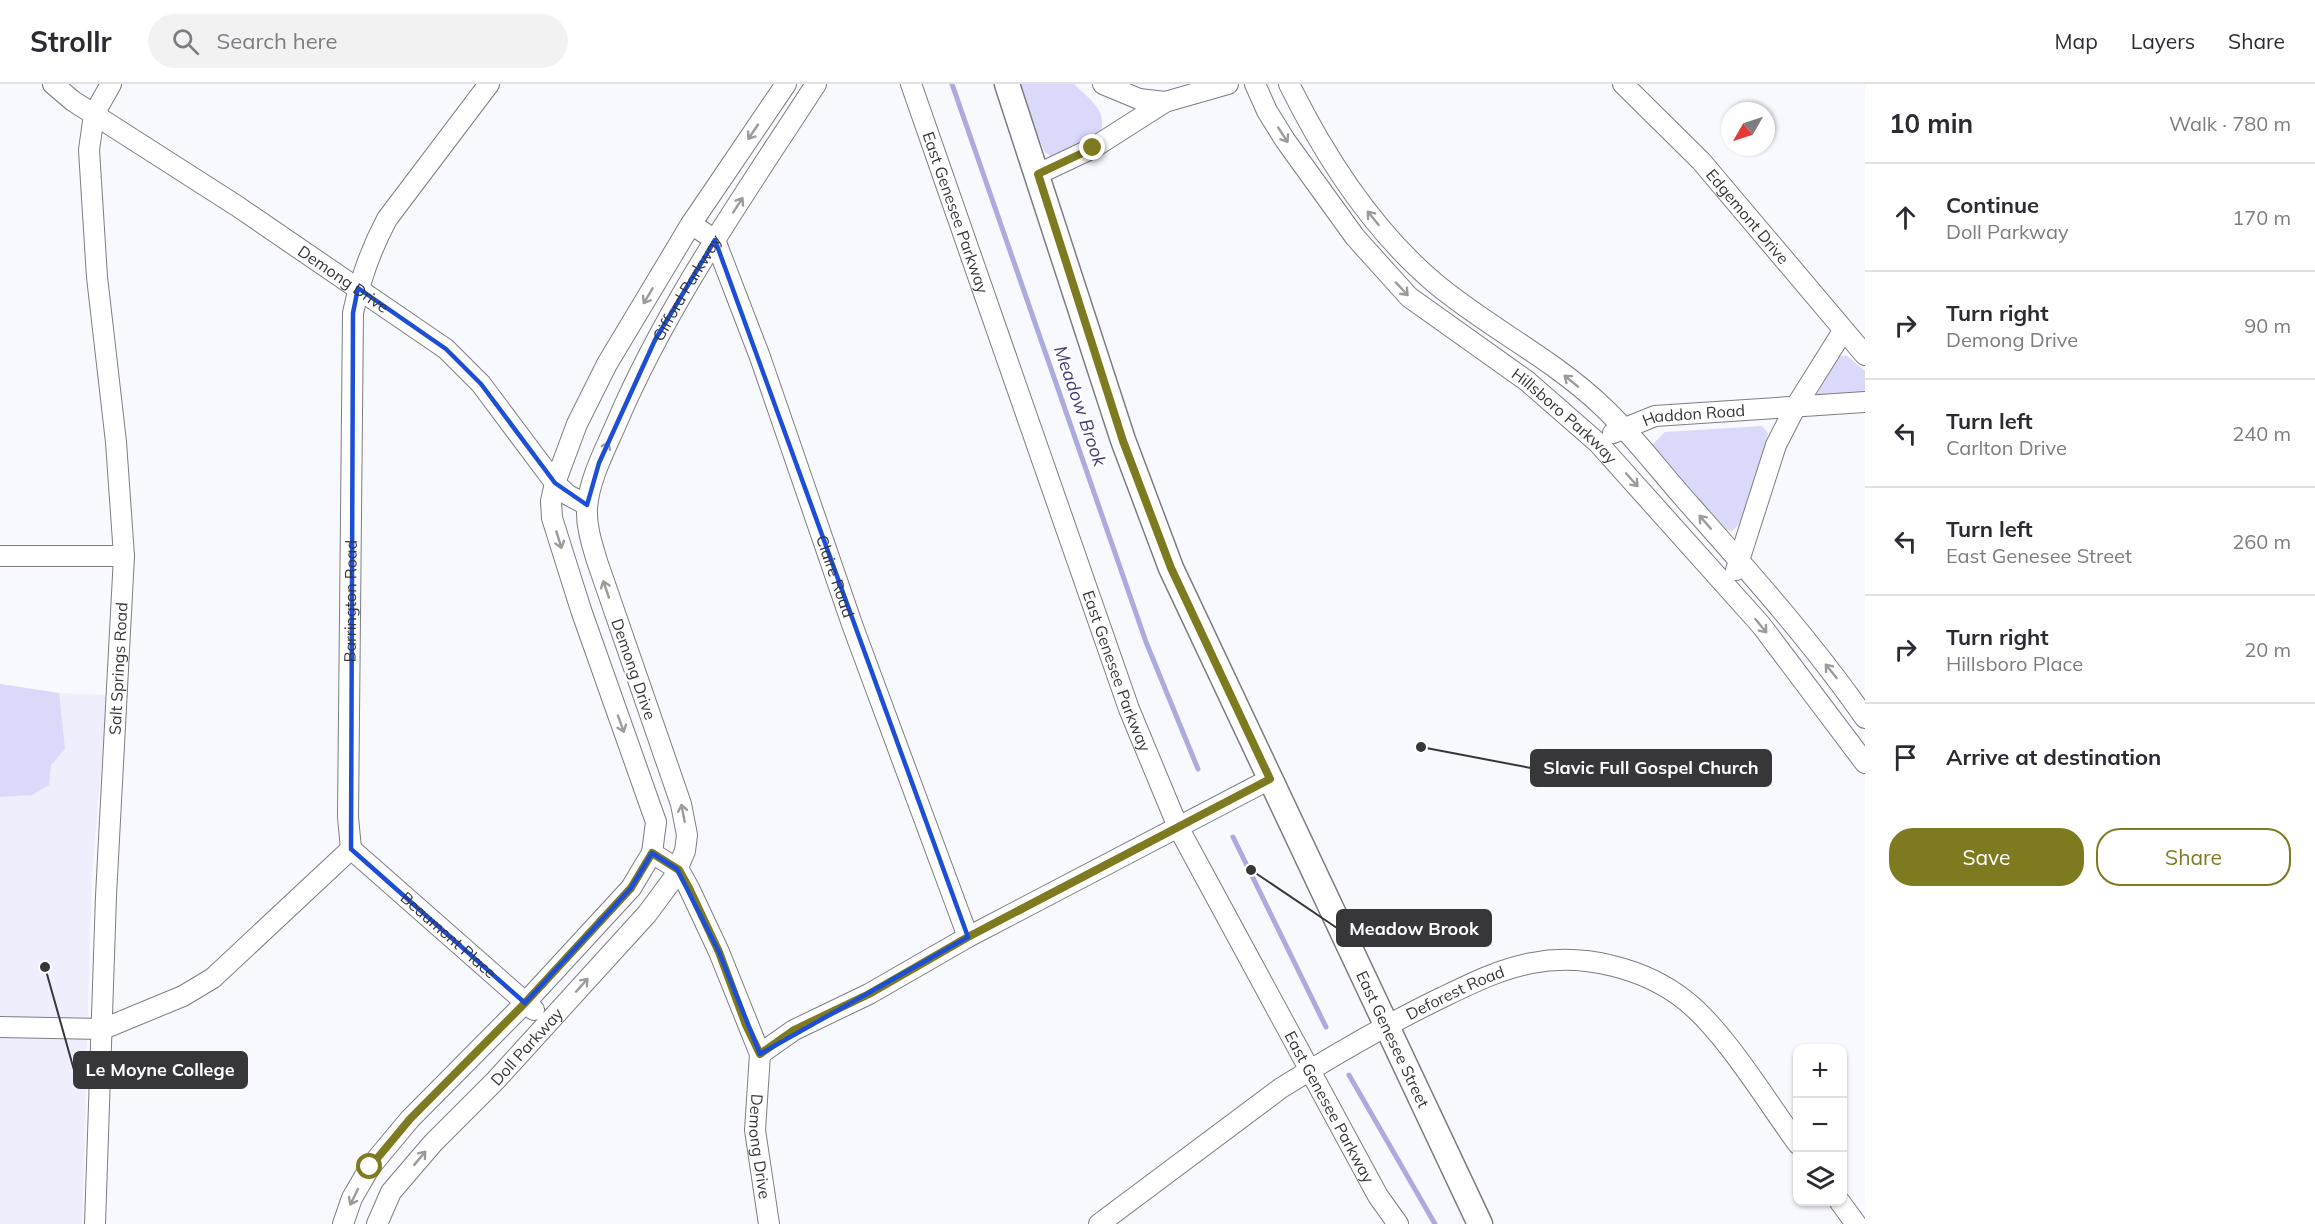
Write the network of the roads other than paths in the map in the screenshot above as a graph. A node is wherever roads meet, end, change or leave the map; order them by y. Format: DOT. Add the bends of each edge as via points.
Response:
graph roads {
  1 [pos="53,84"];
  2 [pos="111,84"];
  3 [pos="489,84"];
  4 [pos="786,84"];
  5 [pos="816,84"];
  6 [pos="911,84"];
  7 [pos="1007,84"];
  8 [pos="1103,84"];
  9 [pos="1228,84"];
  10 [pos="1255,84"];
  11 [pos="1289,84"];
  12 [pos="1623,84"];
  13 [pos="1165,102"];
  14 [pos="94,114"];
  15 [pos="1038,174"];
  16 [pos="691,224"];
  17 [pos="715,240"];
  18 [pos="358,288"];
  19 [pos="1843,331"];
  20 [pos="1865,355"];
  21 [pos="1865,402"];
  22 [pos="1796,406"];
  23 [pos="1622,428"];
  24 [pos="1598,443"];
  25 [pos="555,483"];
  26 [pos="587,506"];
  27 [pos="0,556"];
  28 [pos="124,556"];
  29 [pos="1739,561"];
  30 [pos="1730,589"];
  31 [pos="1865,718"];
  32 [pos="1865,763"];
  33 [pos="1270,779"];
  34 [pos="1178,827"];
  35 [pos="351,849"];
  36 [pos="652,853"];
  37 [pos="679,870"];
  38 [pos="968,937"];
  39 [pos="525,1003"];
  40 [pos="548,1022"];
  41 [pos="1386,1024"];
  42 [pos="0,1027"];
  43 [pos="103,1029"];
  44 [pos="760,1054"];
  45 [pos="1309,1070"];
  46 [pos="1793,1138"];
  47 [pos="1843,1206"];
  48 [pos="95,1224"];
  49 [pos="343,1224"];
  50 [pos="377,1224"];
  51 [pos="769,1224"];
  52 [pos="1099,1224"];
  53 [pos="1398,1224"];
  54 [pos="1480,1224"];
  55 [pos="1856,1224"];
  1 -- 14 [label="street, Demong Drive"];
  2 -- 14 [label="street"];
  3 -- 18 [label="street, Barrington Road" via="387,219"];
  4 -- 16 [label="street, Gifford Parkway, one-way"];
  17 -- 5 [label="street, Gifford Parkway, one-way"];
  6 -- 34 [label="street, East Genesee Parkway" via="1129,709"];
  7 -- 15 [label="main road, East Genesee Street"];
  8 -- 13 [label="street" via="1139,99"];
  9 -- 13 [label="street"];
  10 -- 24 [label="street, Hillsboro Parkway, one-way" via="1285,140 1349,228 1409,297 1527,381"];
  23 -- 11 [label="street, Hillsboro Parkway, one-way" via="1604,407 1561,372 1435,283 1411,260 1351,188"];
  12 -- 19 [label="street, Edgemont Drive" via="1701,161"];
  13 -- 15 [label="street" via="1093,148"];
  14 -- 18 [label="street, Demong Drive"];
  14 -- 28 [label="street, Salt Springs Road" via="88,150"];
  15 -- 33 [label="main road, East Genesee Street" via="1123,441 1171,568"];
  16 -- 17 [label="street"];
  16 -- 25 [label="street, Gifford Parkway, one-way" via="607,364 577,424"];
  26 -- 17 [label="street, Gifford Parkway, one-way" via="599,463 651,349"];
  17 -- 38 [label="street, Claire Road"];
  18 -- 25 [label="street, Demong Drive" via="453,356 481,384"];
  18 -- 35 [label="street, Barrington Road" via="352,336 348,817"];
  19 -- 20 [label="street, Edgemont Drive"];
  19 -- 22 [label="street"];
  21 -- 22 [label="street, Haddon Road"];
  22 -- 23 [label="street, Haddon Road" via="1655,416"];
  22 -- 29 [label="street" via="1776,445"];
  23 -- 24 [label="street, Haddon Road"];
  29 -- 23 [label="street, Hillsboro Parkway, one-way"];
  24 -- 30 [label="street, Hillsboro Parkway, one-way"];
  25 -- 26 [label="street, Demong Drive"];
  25 -- 36 [label="street, Demong Drive, one-way" via="552,518 656,822"];
  37 -- 26 [label="street, Demong Drive, one-way" via="687,835 681,804 597,561"];
  27 -- 28 [label="street"];
  28 -- 43 [label="street, Salt Springs Road"];
  29 -- 30 [label="street"];
  31 -- 29 [label="street, Hillsboro Parkway, one-way"];
  30 -- 32 [label="street, Hillsboro Parkway, one-way"];
  33 -- 34 [label="street"];
  33 -- 41 [label="main road, East Genesee Street"];
  34 -- 38 [label="street"];
  34 -- 45 [label="street, East Genesee Parkway"];
  35 -- 39 [label="street, Beaumont Place"];
  35 -- 43 [label="street" via="213,978 183,996"];
  36 -- 37 [label="street"];
  36 -- 39 [label="street, Doll Parkway" via="631,888"];
  40 -- 37 [label="street, Doll Parkway, one-way" via="647,914"];
  37 -- 44 [label="street, Demong Drive" via="719,952"];
  38 -- 44 [label="street" via="869,994 794,1030"];
  39 -- 40 [label="street, Beaumont Place"];
  39 -- 49 [label="street, Doll Parkway, one-way" via="410,1119 370,1167"];
  50 -- 40 [label="street, Doll Parkway, one-way" via="392,1192 405,1176"];
  41 -- 45 [label="street, Deforest Road"];
  41 -- 46 [label="street, Deforest Road" via="1485,977 1531,963 1593,963 1640,974 1688,1002 1723,1042"];
  41 -- 54 [label="main road, East Genesee Street"];
  42 -- 43 [label="street"];
  43 -- 48 [label="street, Salt Springs Road"];
  44 -- 51 [label="street, Demong Drive" via="755,1130"];
  45 -- 52 [label="street, Deforest Road"];
  45 -- 53 [label="street, East Genesee Parkway" via="1378,1196"];
  47 -- 55 [label="street"];
}
